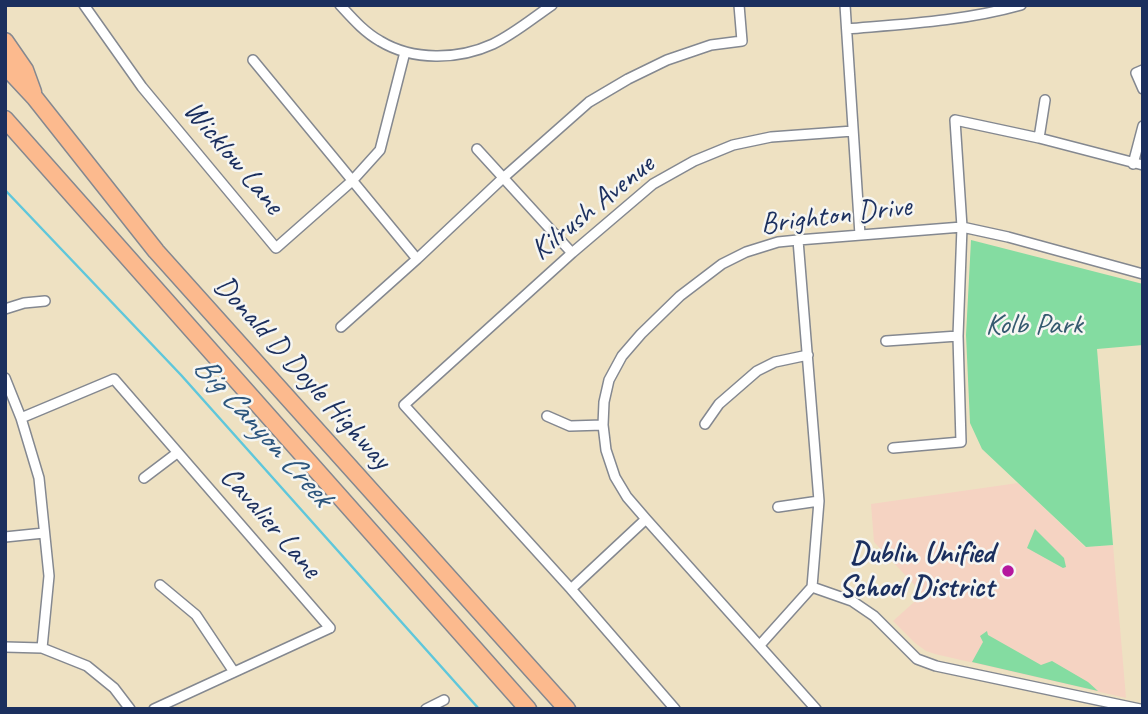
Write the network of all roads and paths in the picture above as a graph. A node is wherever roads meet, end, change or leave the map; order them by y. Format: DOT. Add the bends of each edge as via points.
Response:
graph roads {
  1 [pos="84,5"];
  2 [pos="340,5"];
  3 [pos="552,5"];
  4 [pos="739,5"];
  5 [pos="845,5"];
  6 [pos="1021,5"];
  7 [pos="847,29"];
  8 [pos="5,41"];
  9 [pos="405,52"];
  10 [pos="253,60"];
  11 [pos="5,66"];
  12 [pos="1143,71"];
  13 [pos="1143,89"];
  14 [pos="35,97"];
  15 [pos="1045,100"];
  16 [pos="5,119"];
  17 [pos="1143,126"];
  18 [pos="853,131"];
  19 [pos="1039,138"];
  20 [pos="477,149"];
  21 [pos="1138,165"];
  22 [pos="503,178"];
  23 [pos="352,181"];
  24 [pos="962,227"];
  25 [pos="860,235"];
  26 [pos="797,240"];
  27 [pos="572,253"];
  28 [pos="417,259"];
  29 [pos="1143,274"];
  30 [pos="45,301"];
  31 [pos="5,309"];
  32 [pos="341,327"];
  33 [pos="958,336"];
  34 [pos="886,341"];
  35 [pos="808,355"];
  36 [pos="5,378"];
  37 [pos="547,416"];
  38 [pos="21,418"];
  39 [pos="705,424"];
  40 [pos="603,425"];
  41 [pos="892,447"];
  42 [pos="177,453"];
  43 [pos="144,478"];
  44 [pos="819,501"];
  45 [pos="778,507"];
  46 [pos="646,519"];
  47 [pos="44,533"];
  48 [pos="5,537"];
  49 [pos="160,584"];
  50 [pos="812,587"];
  51 [pos="571,589"];
  52 [pos="760,645"];
  53 [pos="5,647"];
  54 [pos="42,648"];
  55 [pos="234,672"];
  56 [pos="444,701"];
  57 [pos="130,709"];
  58 [pos="154,709"];
  59 [pos="426,709"];
  60 [pos="528,709"];
  61 [pos="567,709"];
  62 [pos="675,709"];
  63 [pos="816,709"];
  64 [pos="1140,709"];
  1 -- 23 [label="street, Wicklow Lane" via="142,87 276,248"];
  2 -- 9 [label="street" via="361,28"];
  3 -- 9 [label="street" via="493,44 467,53 438,57"];
  4 -- 22 [label="street" via="742,41 667,60 628,79 589,102"];
  5 -- 7 [label="street"];
  6 -- 7 [label="street" via="954,20"];
  7 -- 18 [label="street"];
  8 -- 14 [label="highway" via="25,69"];
  9 -- 23 [label="street, Wicklow Lane" via="380,150"];
  10 -- 23 [label="street"];
  11 -- 14 [label="highway, Donald D Doyle Highway"];
  12 -- 13 [label="street" via="1136,73"];
  14 -- 61 [label="highway, Donald D Doyle Highway" via="156,251"];
  15 -- 19 [label="street"];
  16 -- 60 [label="highway, Donald D Doyle Highway"];
  17 -- 21 [label="street"];
  18 -- 25 [label="street"];
  18 -- 27 [label="street, Kilrush Avenue" via="771,137 733,145 694,161 653,184"];
  19 -- 21 [label="street"];
  19 -- 24 [label="street" via="955,120"];
  20 -- 22 [label="street"];
  22 -- 27 [label="street"];
  22 -- 28 [label="street"];
  23 -- 28 [label="street"];
  24 -- 25 [label="street, Brighton Drive"];
  24 -- 29 [label="street, Brighton Drive"];
  24 -- 33 [label="street"];
  25 -- 26 [label="street, Brighton Drive"];
  26 -- 35 [label="street"];
  26 -- 40 [label="street, Brighton Drive" via="746,251 680,296 622,356 609,380"];
  27 -- 51 [label="street, Kilrush Avenue" via="404,405"];
  28 -- 32 [label="street"];
  30 -- 31 [label="street"];
  33 -- 34 [label="street"];
  33 -- 41 [label="street" via="961,442"];
  35 -- 39 [label="street" via="757,371 719,404"];
  35 -- 44 [label="street"];
  36 -- 38 [label="street"];
  37 -- 40 [label="street" via="570,426"];
  38 -- 42 [label="street, Cavalier Lane" via="114,379"];
  38 -- 47 [label="street" via="39,478"];
  40 -- 46 [label="street, Brighton Drive" via="615,477"];
  42 -- 43 [label="street"];
  42 -- 55 [label="street, Cavalier Lane" via="330,628"];
  44 -- 45 [label="street"];
  44 -- 50 [label="street"];
  46 -- 51 [label="street"];
  46 -- 52 [label="street, Brighton Drive"];
  47 -- 48 [label="street"];
  47 -- 54 [label="street" via="49,576"];
  49 -- 55 [label="street" via="196,615"];
  50 -- 52 [label="street"];
  50 -- 64 [label="street" via="852,601 927,663"];
  51 -- 62 [label="street"];
  52 -- 63 [label="street, Brighton Drive"];
  53 -- 54 [label="street"];
  54 -- 57 [label="street" via="88,666"];
  55 -- 58 [label="street, Cavalier Lane"];
  56 -- 59 [label="street"];
}
